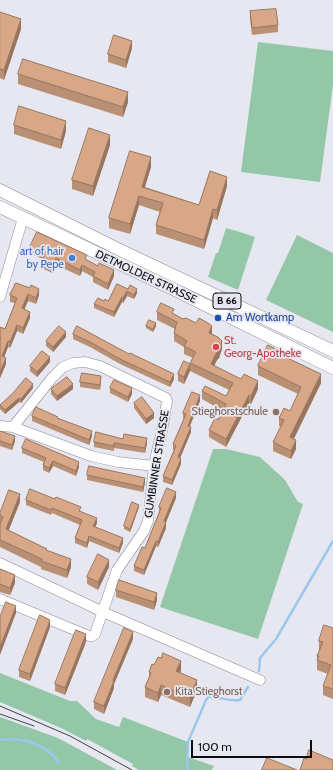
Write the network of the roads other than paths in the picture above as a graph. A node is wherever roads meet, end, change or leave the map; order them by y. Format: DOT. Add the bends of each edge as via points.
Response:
graph roads {
  1 [pos="0,190"];
  2 [pos="30,205"];
  3 [pos="0,207"];
  4 [pos="23,218"];
  5 [pos="0,297"];
  6 [pos="333,351"];
  7 [pos="333,368"];
  8 [pos="0,426"];
  9 [pos="13,427"];
  10 [pos="154,466"];
  11 [pos="0,563"];
  12 [pos="0,599"];
  13 [pos="103,612"];
  14 [pos="260,680"];
  1 -- 2 [label="main road, DETMOLDER STRASSE / B 66"];
  2 -- 4 [label="main road"];
  2 -- 6 [label="main road, DETMOLDER STRASSE / B 66"];
  3 -- 4 [label="main road, DETMOLDER STRASSE / B 66"];
  4 -- 5 [label="street"];
  4 -- 7 [label="main road, DETMOLDER STRASSE / B 66"];
  8 -- 9 [label="street"];
  9 -- 10 [label="street" via="91,456"];
  9 -- 10 [label="street, GUMBINNER STRASSE" via="63,367 85,362 100,366 166,398"];
  10 -- 13 [label="street, GUMBINNER STRASSE" via="148,521 117,570"];
  11 -- 13 [label="street"];
  12 -- 13 [label="street, GUMBINNER STRASSE" via="89,636 96,634"];
  13 -- 14 [label="street"];
}
